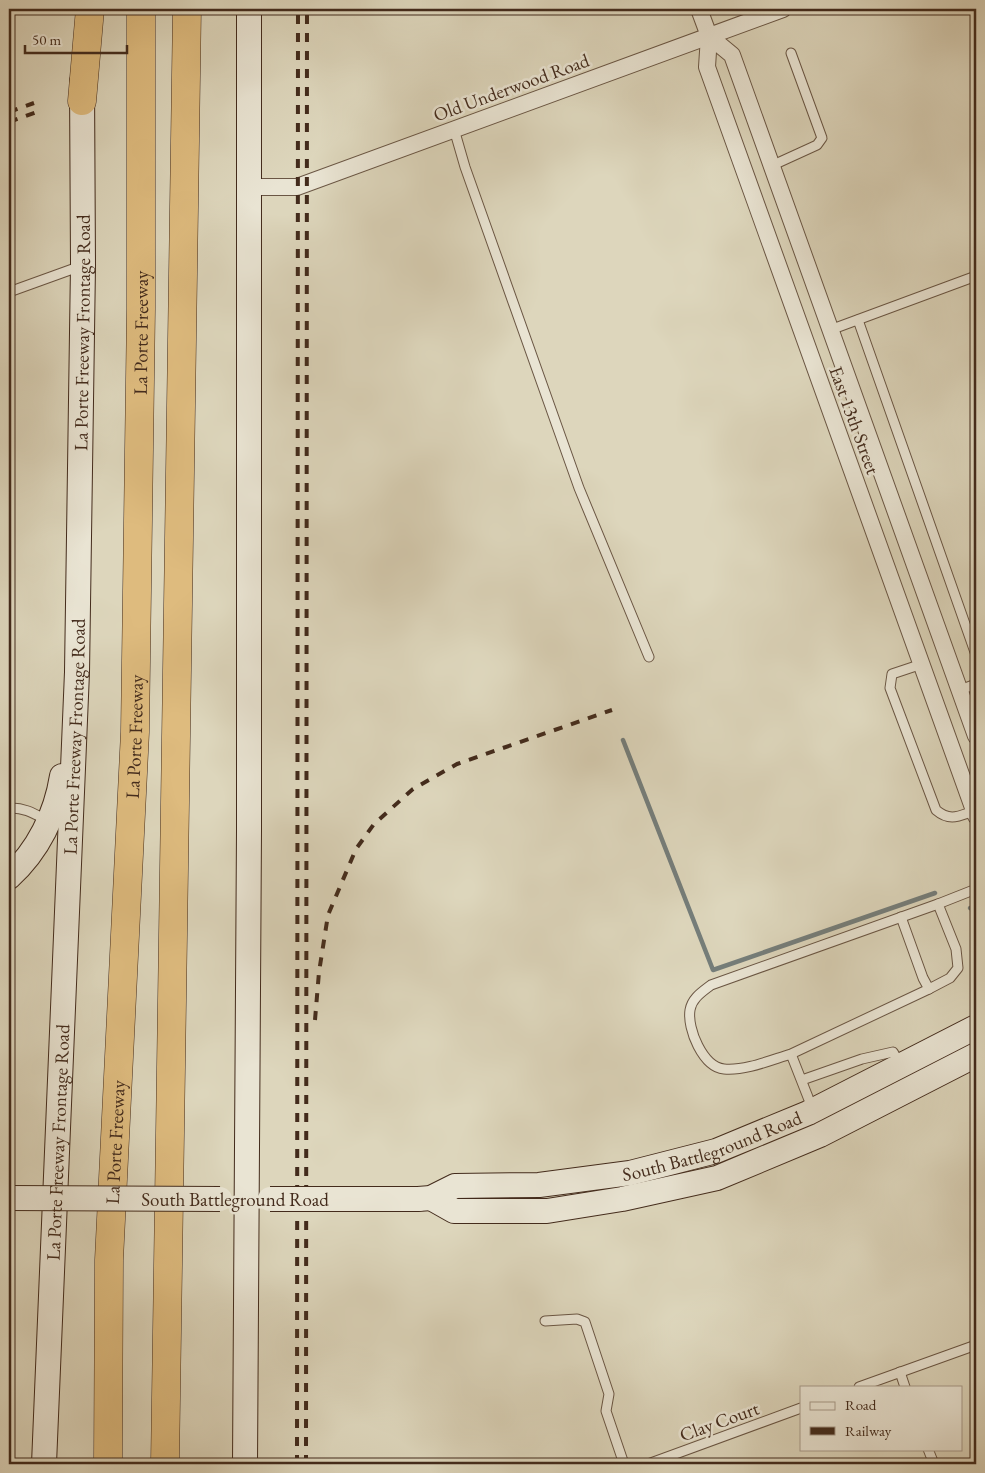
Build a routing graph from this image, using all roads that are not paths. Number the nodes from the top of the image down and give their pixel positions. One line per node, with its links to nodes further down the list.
1 (80, 9): 10 (main road, La Porte Freeway Frontage Road)
2 (90, 9): 10 (highway)
3 (141, 9): 54 (highway, La Porte Freeway)
4 (187, 9): 55 (highway)
5 (249, 9): 13 (main road)
6 (699, 9): 8 (street, East 13th Street)
7 (783, 9): 8 (street, Old Underwood Road)
8 (709, 36): 11 (street, Old Underwood Road); 12 (street, East 13th Street); 19 (street, East 13th Street)
9 (791, 53): 12 (lane)
10 (82, 101): 14 (main road, La Porte Freeway Frontage Road)
11 (454, 129): 13 (street, Old Underwood Road); 21 (lane)
12 (772, 166): 18 (street, East 13th Street)
13 (250, 187): 44 (main road)
14 (83, 265): 16 (lane); 23 (main road, La Porte Freeway Frontage Road)
15 (976, 276): 17 (lane)
16 (9, 292)
17 (858, 320): 18 (lane); 20 (lane)
18 (830, 330): 19 (street); 25 (street, East 13th Street)
19 (804, 339): 22 (street, East 13th Street)
20 (976, 655)
21 (649, 657)
22 (922, 664): 26 (street, East 13th Street); 29 (lane)
23 (76, 672): 30 (main road); 53 (main road, La Porte Freeway Frontage Road)
24 (976, 684): 25 (lane)
25 (960, 690): 26 (street); 27 (street, East 13th Street)
26 (934, 699): 29 (street, East 13th Street)
27 (976, 736)
28 (9, 808): 30 (lane)
29 (975, 814)
30 (48, 821): 31 (main road)
31 (9, 877)
32 (976, 889): 33 (lane)
33 (938, 904): 34 (lane); 35 (lane)
34 (901, 917): 35 (lane); 37 (lane)
35 (929, 989): 37 (lane)
36 (976, 1027): 39 (main road, South Battleground Road)
37 (791, 1054): 40 (lane)
38 (976, 1055): 43 (main road, South Battleground Road)
39 (901, 1066): 40 (lane); 41 (main road, South Battleground Road)
40 (802, 1080): 41 (lane)
41 (814, 1110): 43 (main road, South Battleground Road)
42 (9, 1198): 44 (main road, South Battleground Road, bridge)
43 (424, 1198): 44 (main road, South Battleground Road, bridge)
44 (246, 1199): 56 (main road)
45 (545, 1321): 57 (lane)
46 (976, 1344): 47 (lane)
47 (900, 1372): 48 (lane); 49 (lane)
48 (862, 1386)
49 (905, 1386)
50 (800, 1408): 52 (lane, Clay Court)
51 (928, 1450): 59 (lane)
52 (662, 1462): 58 (lane, Clay Court)
53 (44, 1464)
54 (108, 1464)
55 (164, 1464)
56 (245, 1464)
57 (624, 1464)
58 (648, 1464)
59 (934, 1464)

